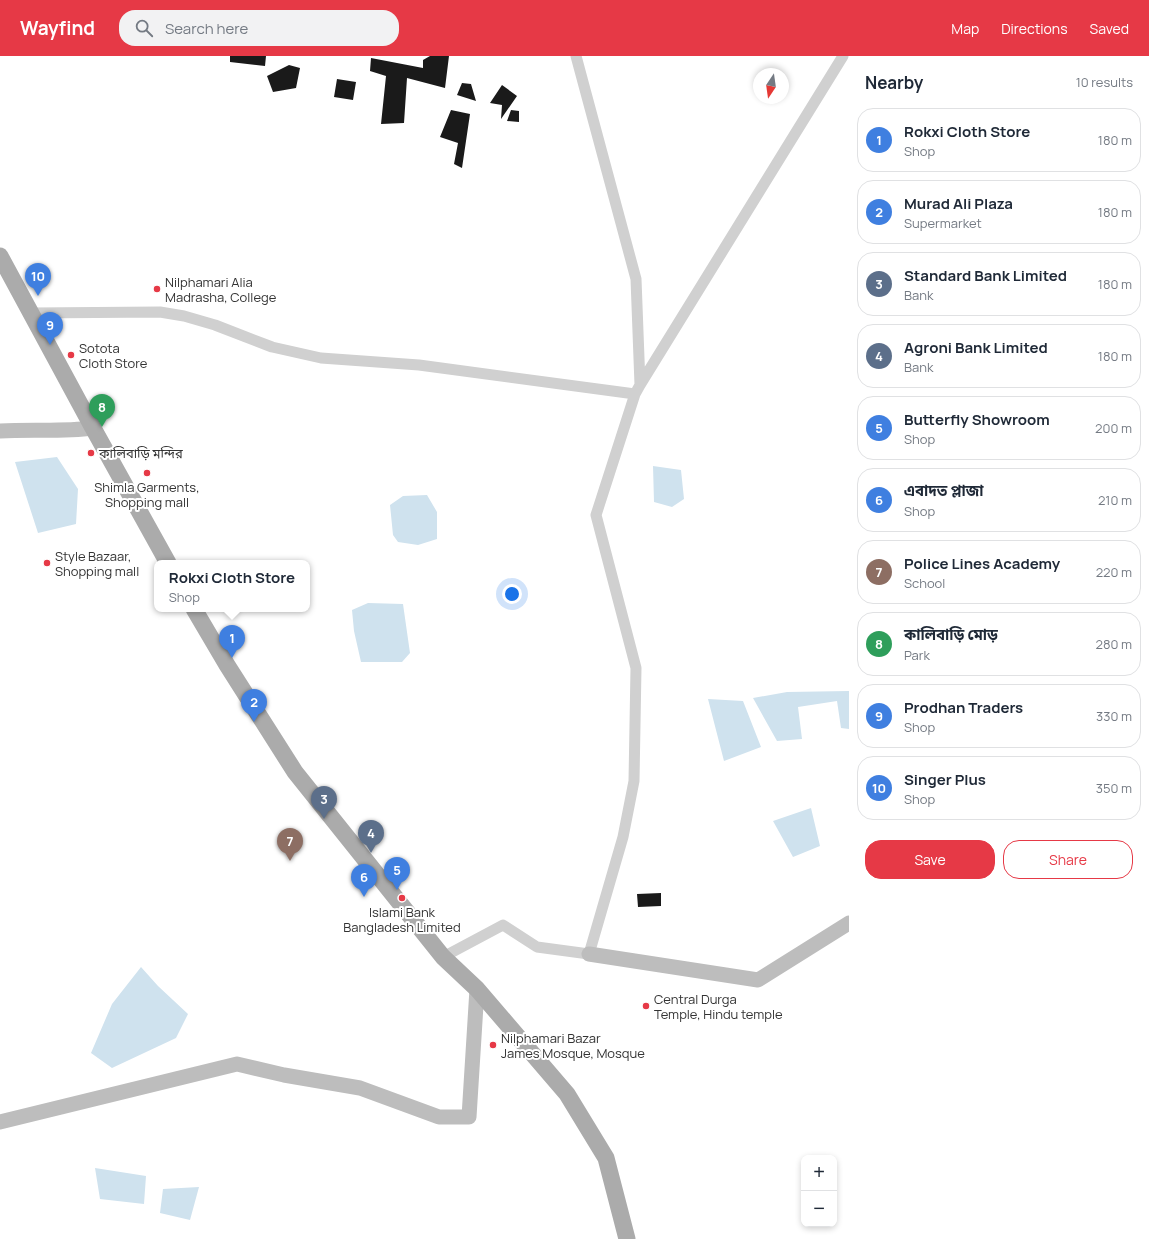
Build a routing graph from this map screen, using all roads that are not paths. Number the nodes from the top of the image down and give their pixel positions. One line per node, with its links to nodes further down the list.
1 (576, 56): 5 (street)
2 (843, 56): 5 (street)
3 (0, 256): 4 (main road)
4 (31, 313): 5 (street); 6 (main road)
5 (638, 390): 11 (street)
6 (93, 428): 7 (street); 8 (main road)
7 (0, 431)
8 (166, 560)
9 (196, 612): 12 (main road)
10 (849, 923): 11 (street)
11 (589, 954): 12 (street)
12 (443, 957): 13 (main road)
13 (477, 989): 14 (street); 15 (main road)
14 (0, 1122)
15 (627, 1239)

